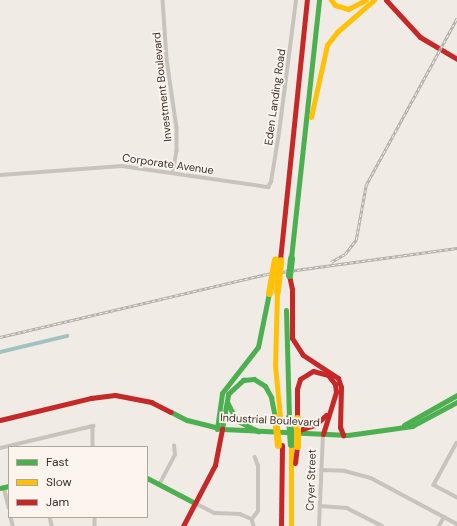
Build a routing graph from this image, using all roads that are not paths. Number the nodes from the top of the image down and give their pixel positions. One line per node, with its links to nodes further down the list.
1 (164, 0): 11 (street, Investment Boulevard)
2 (296, 0): 13 (street, Eden Landing Road)
3 (307, 0): 14 (main road)
4 (319, 0): 10 (main road)
5 (330, 0): 8 (main road)
6 (374, 0): 10 (main road)
7 (386, 0): 9 (main road)
8 (364, 1)
9 (457, 59)
10 (302, 167): 15 (main road, bridge)
11 (173, 173): 12 (street, Corporate Avenue); 13 (street, Corporate Avenue)
12 (0, 175)
13 (261, 187)
14 (278, 260): 21 (main road, bridge); 24 (main road, bridge)
15 (290, 289): 17 (main road); 30 (main road, bridge)
16 (457, 395): 23 (main road, Industrial Boulevard)
17 (341, 398): 27 (main road); 28 (main road)
18 (226, 400): 21 (main road); 24 (main road); 25 (main road)
19 (457, 402): 23 (main road, Industrial Boulevard)
20 (331, 408): 26 (main road); 27 (main road); 30 (main road, bridge)
21 (277, 417): 48 (main road)
22 (0, 420): 24 (main road, Industrial Boulevard)
23 (404, 425): 28 (main road, Industrial Boulevard)
24 (219, 429): 25 (main road, Industrial Boulevard); 41 (main road)
25 (258, 431): 26 (main road, Industrial Boulevard)
26 (293, 432): 27 (main road, Industrial Boulevard)
27 (323, 434): 28 (main road, Industrial Boulevard); 35 (street, Cryer Street)
28 (343, 435)
29 (457, 443): 39 (street)
30 (294, 445): 49 (main road)
31 (8, 446): 32 (street)
32 (93, 446)
33 (174, 446): 37 (street)
34 (255, 458): 44 (street)
35 (321, 470): 42 (street, Cryer Street); 43 (street)
36 (148, 479): 37 (main road)
37 (159, 485): 41 (main road)
38 (4, 487): 40 (street)
39 (457, 497)
40 (8, 503)
41 (195, 503): 44 (street); 46 (main road)
42 (320, 506): 50 (street, Cryer Street); 51 (street)
43 (444, 517): 45 (street); 52 (street)
44 (252, 519): 47 (street)
45 (457, 524)
46 (182, 526)
47 (254, 526)
48 (281, 526)
49 (291, 526)
50 (319, 526)
51 (382, 526)
52 (439, 526)

